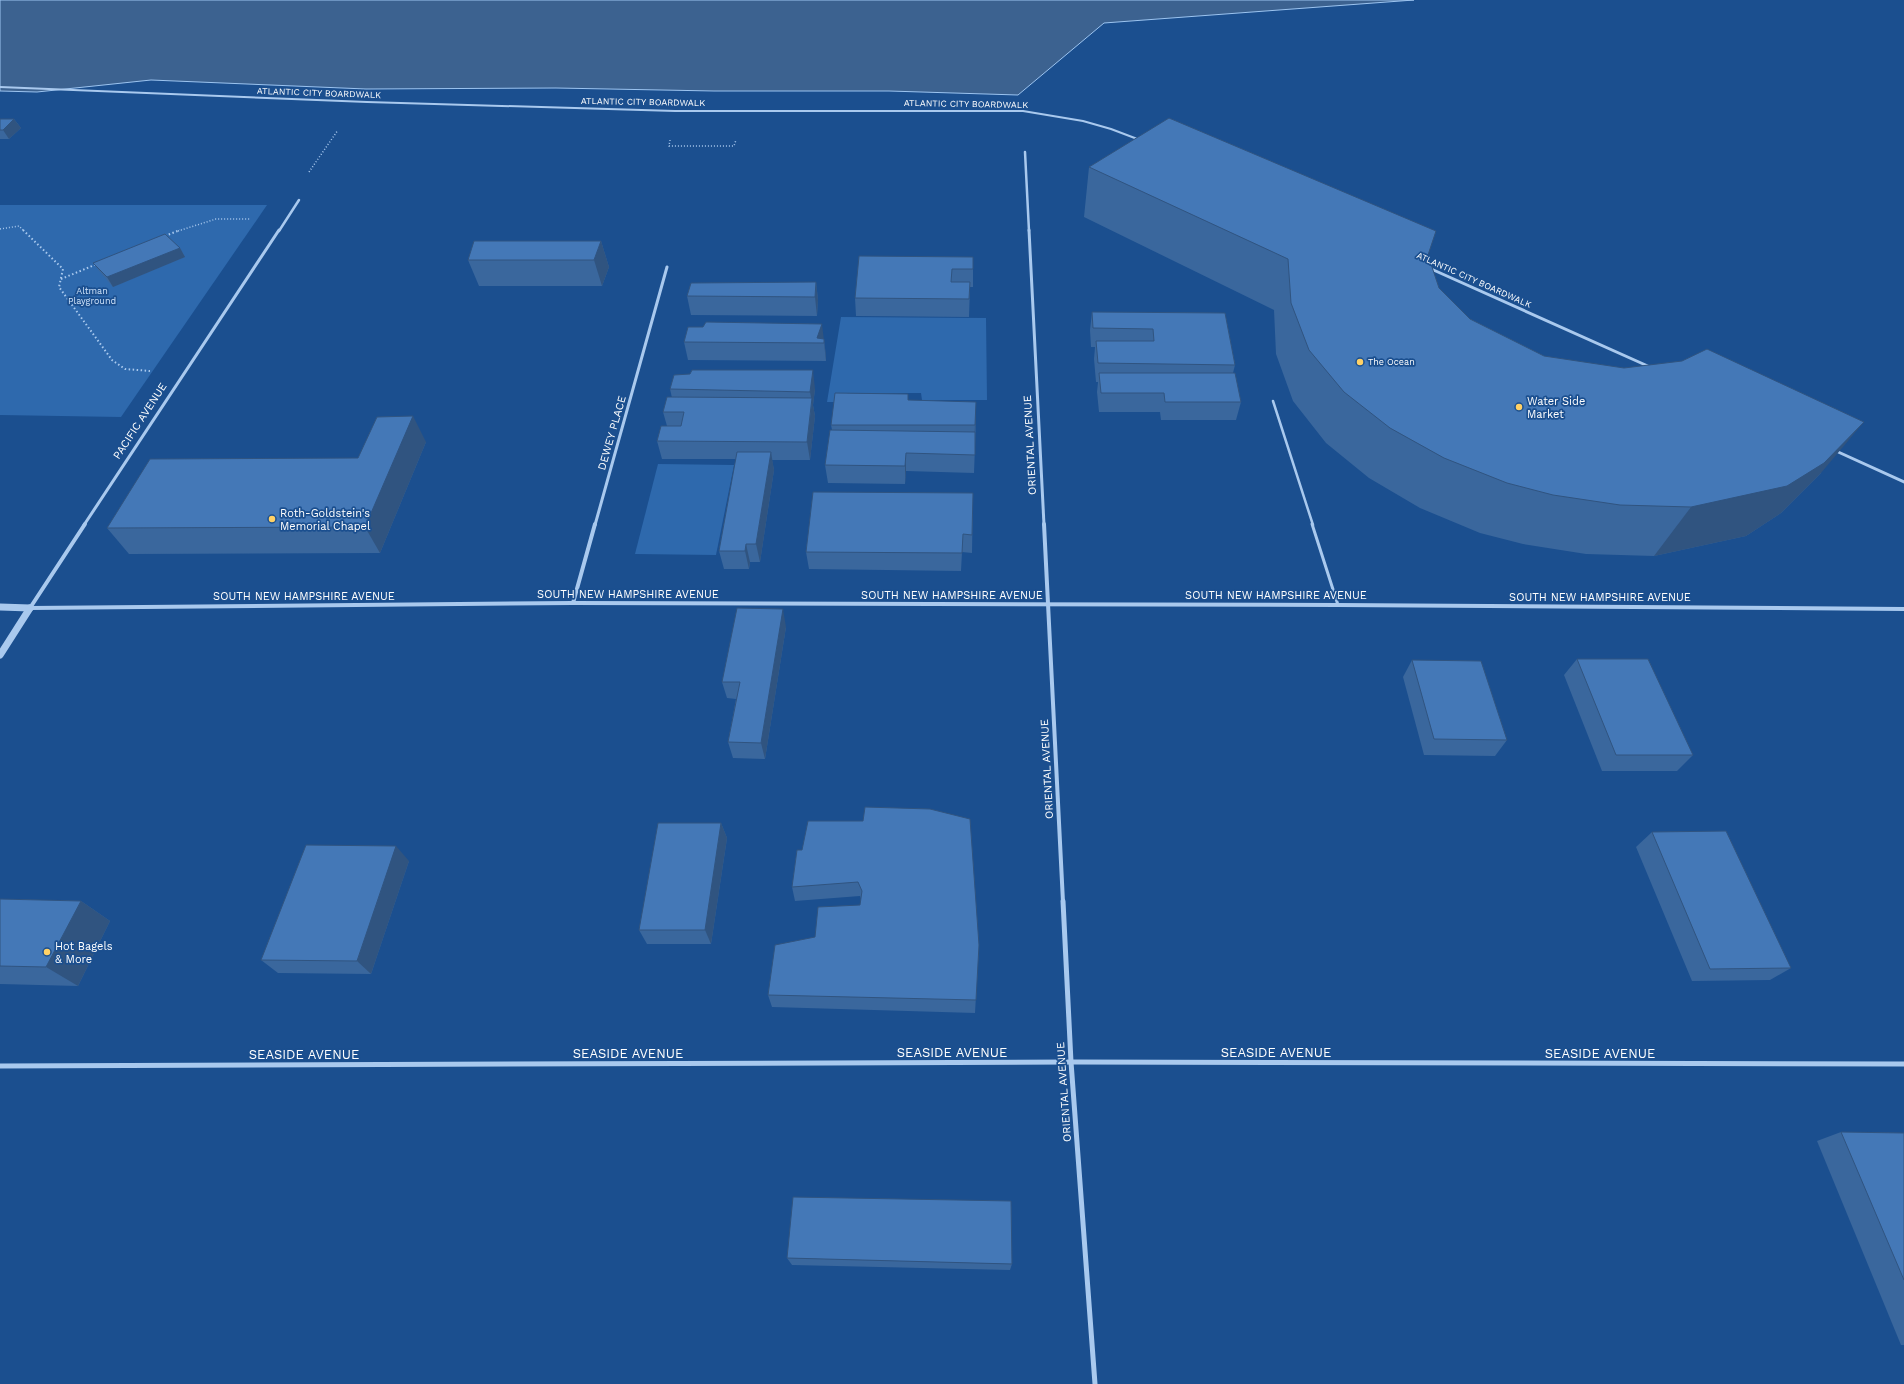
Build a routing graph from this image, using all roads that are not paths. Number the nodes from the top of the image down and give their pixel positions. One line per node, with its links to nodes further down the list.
1 (0, 87): 2 (street, ATLANTIC CITY BOARDWALK)
2 (1148, 142)
3 (1025, 152): 12 (street, ORIENTAL AVENUE)
4 (299, 200): 15 (street, PACIFIC AVENUE)
5 (1423, 265): 7 (street, ATLANTIC CITY BOARDWALK)
6 (667, 267): 11 (street, DEWEY PLACE)
7 (1655, 369)
8 (1273, 401): 13 (lane)
9 (1829, 448): 10 (street)
10 (1904, 482)
11 (573, 603): 12 (street, SOUTH NEW HAMPSHIRE AVENUE); 15 (street, SOUTH NEW HAMPSHIRE AVENUE)
12 (1047, 605): 13 (street, SOUTH NEW HAMPSHIRE AVENUE); 18 (street, ORIENTAL AVENUE)
13 (1338, 605): 16 (street, SOUTH NEW HAMPSHIRE AVENUE)
14 (0, 607): 15 (street, SOUTH NEW HAMPSHIRE AVENUE)
15 (30, 608): 17 (street, PACIFIC AVENUE)
16 (1904, 609)
17 (0, 655)
18 (1071, 1062): 19 (street, SEASIDE AVENUE); 20 (street, SEASIDE AVENUE); 21 (street, ORIENTAL AVENUE)
19 (1904, 1064)
20 (0, 1066)
21 (1094, 1384)

